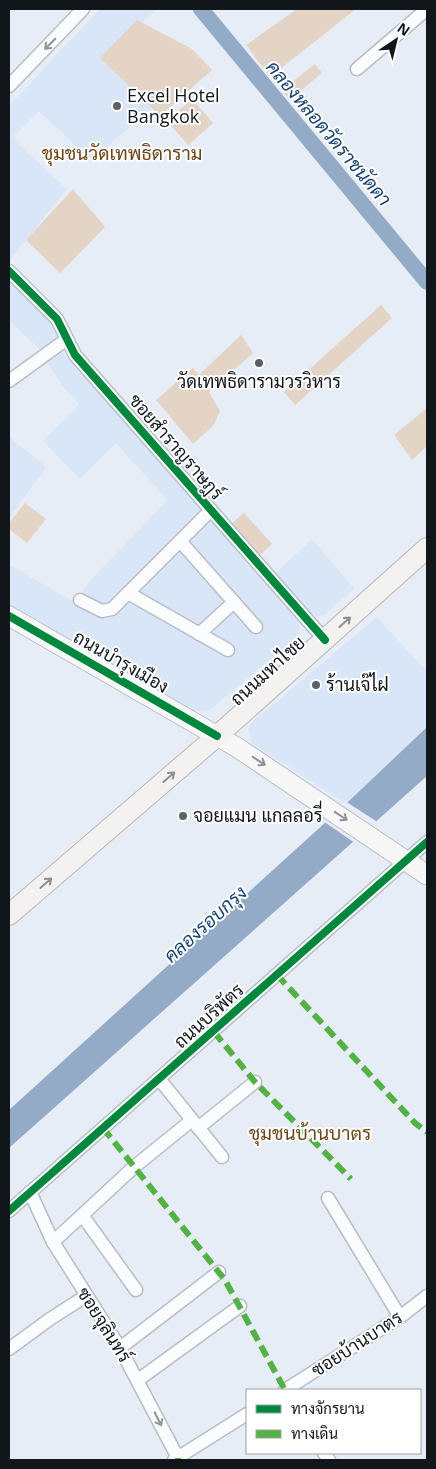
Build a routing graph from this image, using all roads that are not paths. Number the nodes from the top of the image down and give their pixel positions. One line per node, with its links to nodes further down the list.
1 (83, 9): 4 (street, one-way to 4)
2 (427, 9): 3 (street)
3 (358, 69)
4 (9, 86)
5 (9, 272): 6 (street, ซอยสำราญราษฎร์)
6 (68, 340): 7 (street); 8 (street, ซอยสำราญราษฎร์)
7 (9, 381)
8 (210, 510): 9 (street); 17 (street, ซอยสำราญราษฎร์)
9 (180, 541): 11 (street); 13 (street)
10 (427, 548): 17 (main road, ถนนมหาไชย, one-way to 10)
11 (128, 593): 12 (street); 16 (street)
12 (80, 600)
13 (234, 602): 15 (street); 16 (street)
14 (9, 616): 19 (main road, ถนนบำรุงเมือง)
15 (256, 627)
16 (199, 634): 18 (street)
17 (324, 640): 19 (main road, ถนนมหาไชย)
18 (228, 650)
19 (217, 736): 21 (main road, ถนนบำรุงเมือง, one-way to 21); 23 (main road, ถนนมหาไชย, one-way to 19)
20 (427, 842): 21 (street, ถนนบริพัตร)
21 (407, 859): 22 (main road, ถนนบำรุงเมือง); 24 (street, ถนนบริพัตร)
22 (427, 875)
23 (9, 915)
24 (160, 1080): 26 (street); 28 (street, ถนนบริพัตร)
25 (255, 1082): 26 (street)
26 (195, 1124): 27 (street); 31 (street)
27 (222, 1156)
28 (30, 1192): 30 (street, ถนนบริพัตร); 32 (street, ซอยจุลินทร์)
29 (328, 1198): 38 (street)
30 (9, 1211)
31 (82, 1215): 32 (street); 34 (street)
32 (53, 1242): 35 (street, ซอยจุลินทร์)
33 (219, 1272): 39 (street)
34 (136, 1290)
35 (86, 1296): 39 (street, ซอยจุลินทร์); 40 (street)
36 (427, 1296): 38 (street, ซอยบ้านบาตร)
37 (240, 1306): 41 (street)
38 (400, 1317): 42 (street, ซอยบ้านบาตร)
39 (120, 1348): 41 (street, ซอยจุลินทร์)
40 (9, 1349)
41 (138, 1380): 44 (street, ซอยจุลินทร์, one-way to 44)
42 (287, 1389)
43 (246, 1415): 44 (street)
44 (176, 1459)

